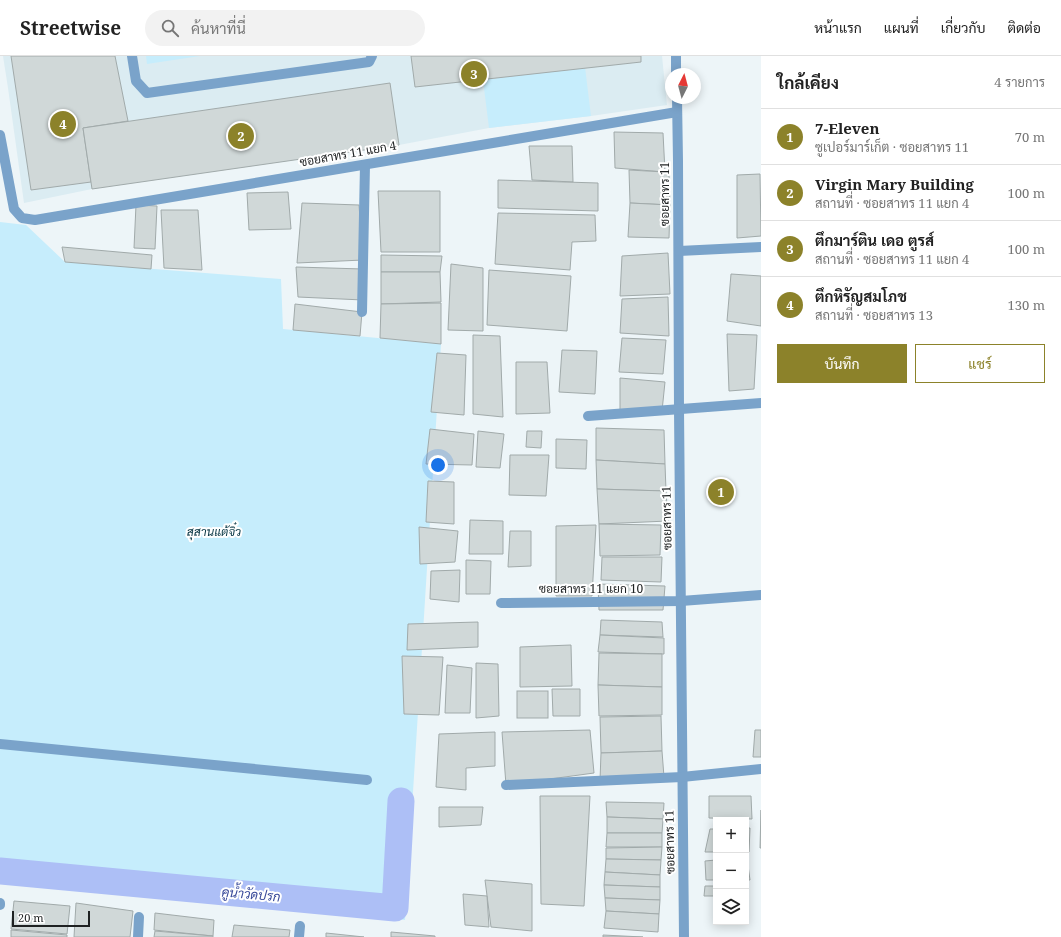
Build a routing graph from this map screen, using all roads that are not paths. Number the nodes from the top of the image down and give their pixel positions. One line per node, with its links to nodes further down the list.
1 (132, 56): 2 (street)
2 (372, 56)
3 (676, 56): 4 (street)
4 (676, 68)
5 (677, 104): 6 (street, ซอยสาทร 11)
6 (677, 112): 8 (street, ซอยสาทร 11 แยก 4); 10 (street, ซอยสาทร 11)
7 (0, 135): 8 (street, ซอยสาทร 11 แยก 4)
8 (365, 165): 11 (street)
9 (761, 247): 10 (street)
10 (679, 251): 13 (street, ซอยสาทร 11)
11 (362, 312)
12 (761, 403): 13 (street)
13 (679, 410): 14 (street); 16 (street, ซอยสาทร 11)
14 (588, 416)
15 (761, 595): 16 (street, ซอยสาทร 11 แยก 10)
16 (681, 601): 17 (street, ซอยสาทร 11 แยก 10); 20 (street, ซอยสาทร 11)
17 (501, 602)
18 (0, 744): 21 (street)
19 (761, 769): 20 (street)
20 (682, 777): 22 (street); 27 (street, ซอยสาทร 11)
21 (367, 780)
22 (506, 786)
23 (139, 917): 25 (street)
24 (300, 926): 26 (street)
25 (138, 937)
26 (299, 937)
27 (684, 937)

